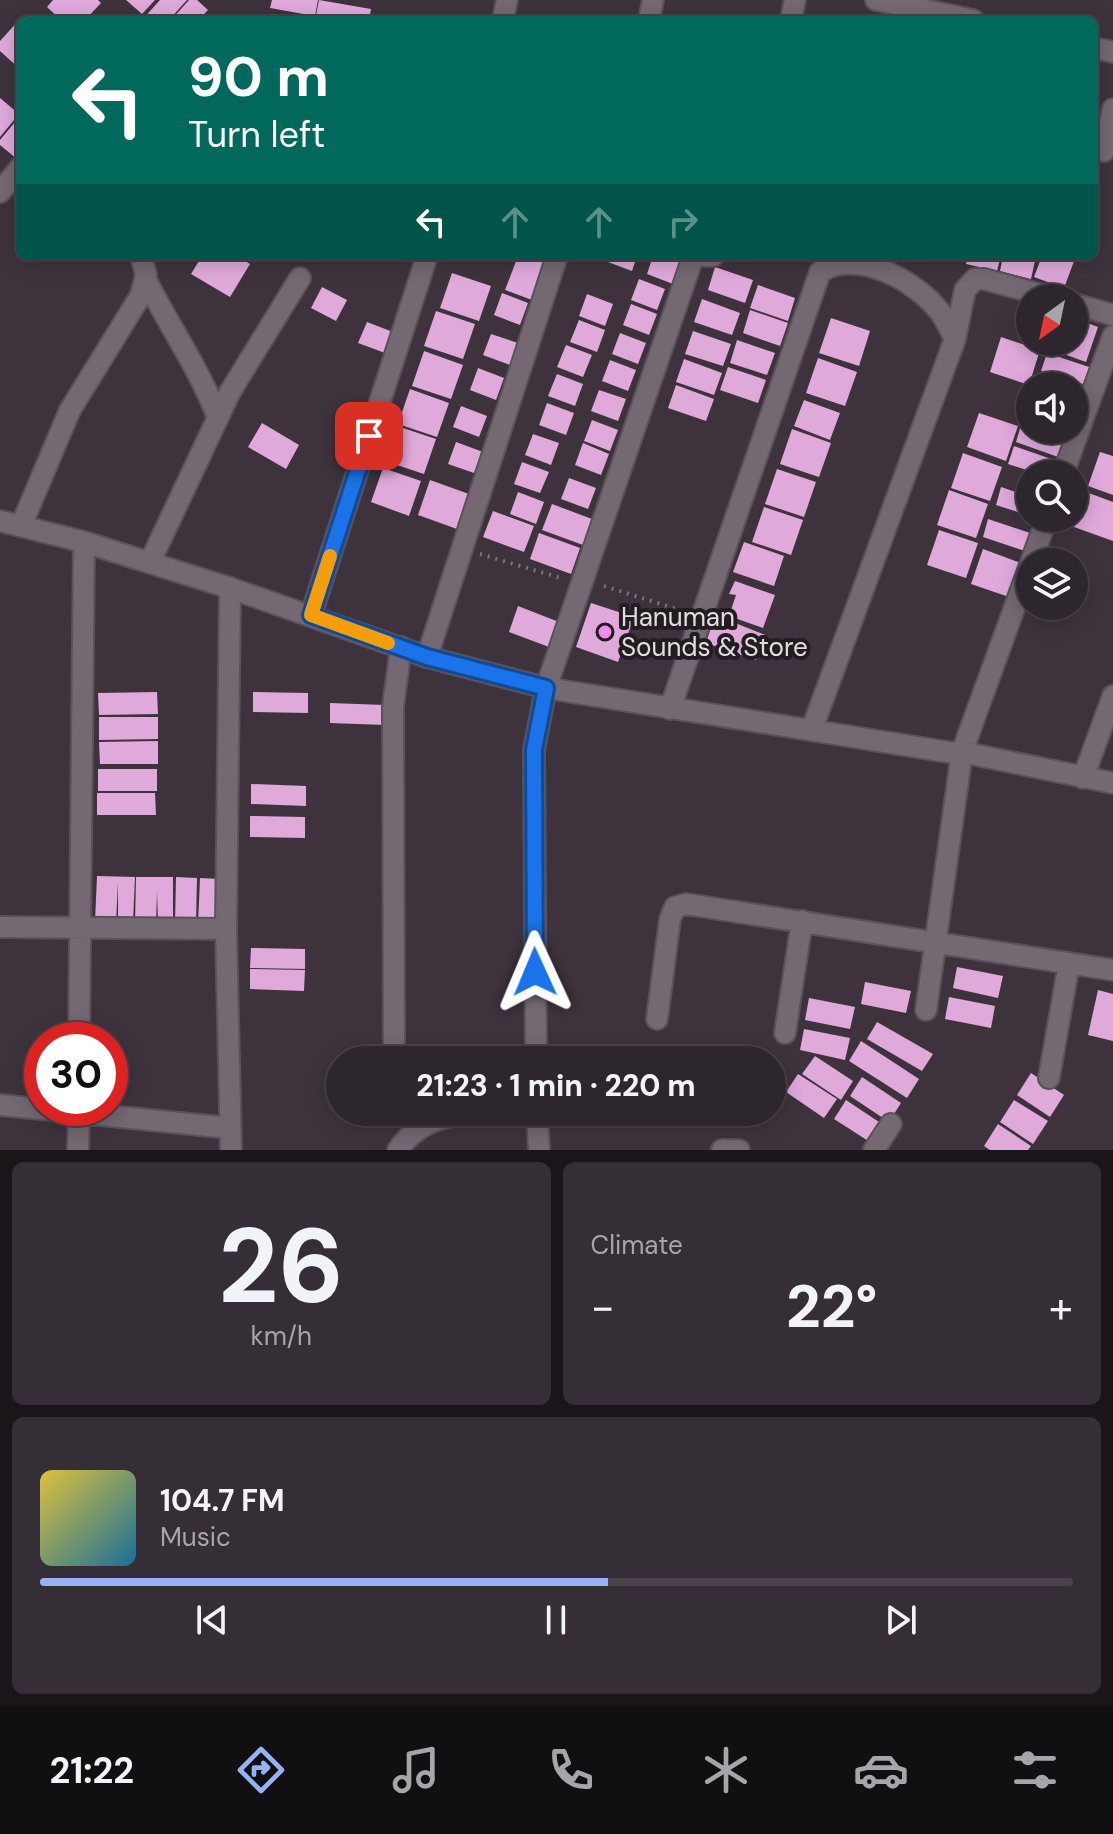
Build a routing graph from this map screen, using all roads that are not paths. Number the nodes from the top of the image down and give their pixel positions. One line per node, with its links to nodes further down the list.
1 (876, 0): 2 (street)
2 (936, 11): 3 (street)
3 (957, 16)
4 (1113, 109): 5 (street)
5 (1104, 151)
6 (16, 173): 7 (street)
7 (0, 192)
8 (142, 260): 13 (street)
9 (426, 260): 28 (street)
10 (556, 260): 30 (street)
11 (691, 260): 31 (street)
12 (878, 262): 19 (street); 33 (street)
13 (145, 278): 20 (street); 23 (street)
14 (300, 278): 20 (street)
15 (1016, 289): 19 (street)
16 (1088, 308): 17 (street)
17 (1113, 315)
18 (1113, 336): 21 (street)
19 (955, 339): 34 (street)
20 (218, 418): 25 (street)
21 (1068, 460)
22 (0, 521): 23 (street)
23 (21, 526): 24 (street)
24 (84, 542): 25 (street); 40 (street)
25 (150, 562): 26 (street)
26 (230, 588): 28 (street); 41 (street)
27 (1016, 602): 35 (street)
28 (311, 615): 29 (street)
29 (401, 647): 30 (street); 49 (street)
30 (427, 657): 31 (street)
31 (546, 688): 33 (street); 50 (street)
32 (1113, 696): 36 (street)
33 (670, 709): 34 (street)
34 (812, 729): 35 (street)
35 (962, 752): 36 (street); 42 (street)
36 (1083, 778): 37 (street)
37 (1113, 783)
38 (802, 921): 42 (street); 46 (street); 48 (street)
39 (0, 927): 40 (street)
40 (78, 929): 41 (street); 47 (street)
41 (226, 929): 59 (street)
42 (933, 941): 43 (street); 45 (street)
43 (1069, 963): 44 (street); 51 (street)
44 (1113, 970)
45 (926, 1010)
46 (657, 1019)
47 (79, 1022)
48 (785, 1033)
49 (394, 1046)
50 (536, 1046)
51 (1049, 1078)
52 (0, 1105): 53 (street)
53 (24, 1107)
54 (128, 1117): 59 (street)
55 (891, 1124): 66 (street)
56 (79, 1126): 60 (street)
57 (421, 1126): 62 (street)
58 (538, 1126): 63 (street)
59 (230, 1128): 61 (street)
60 (78, 1150)
61 (231, 1150)
62 (398, 1150)
63 (539, 1150)
64 (722, 1150): 65 (street)
65 (739, 1150)
66 (874, 1150)

